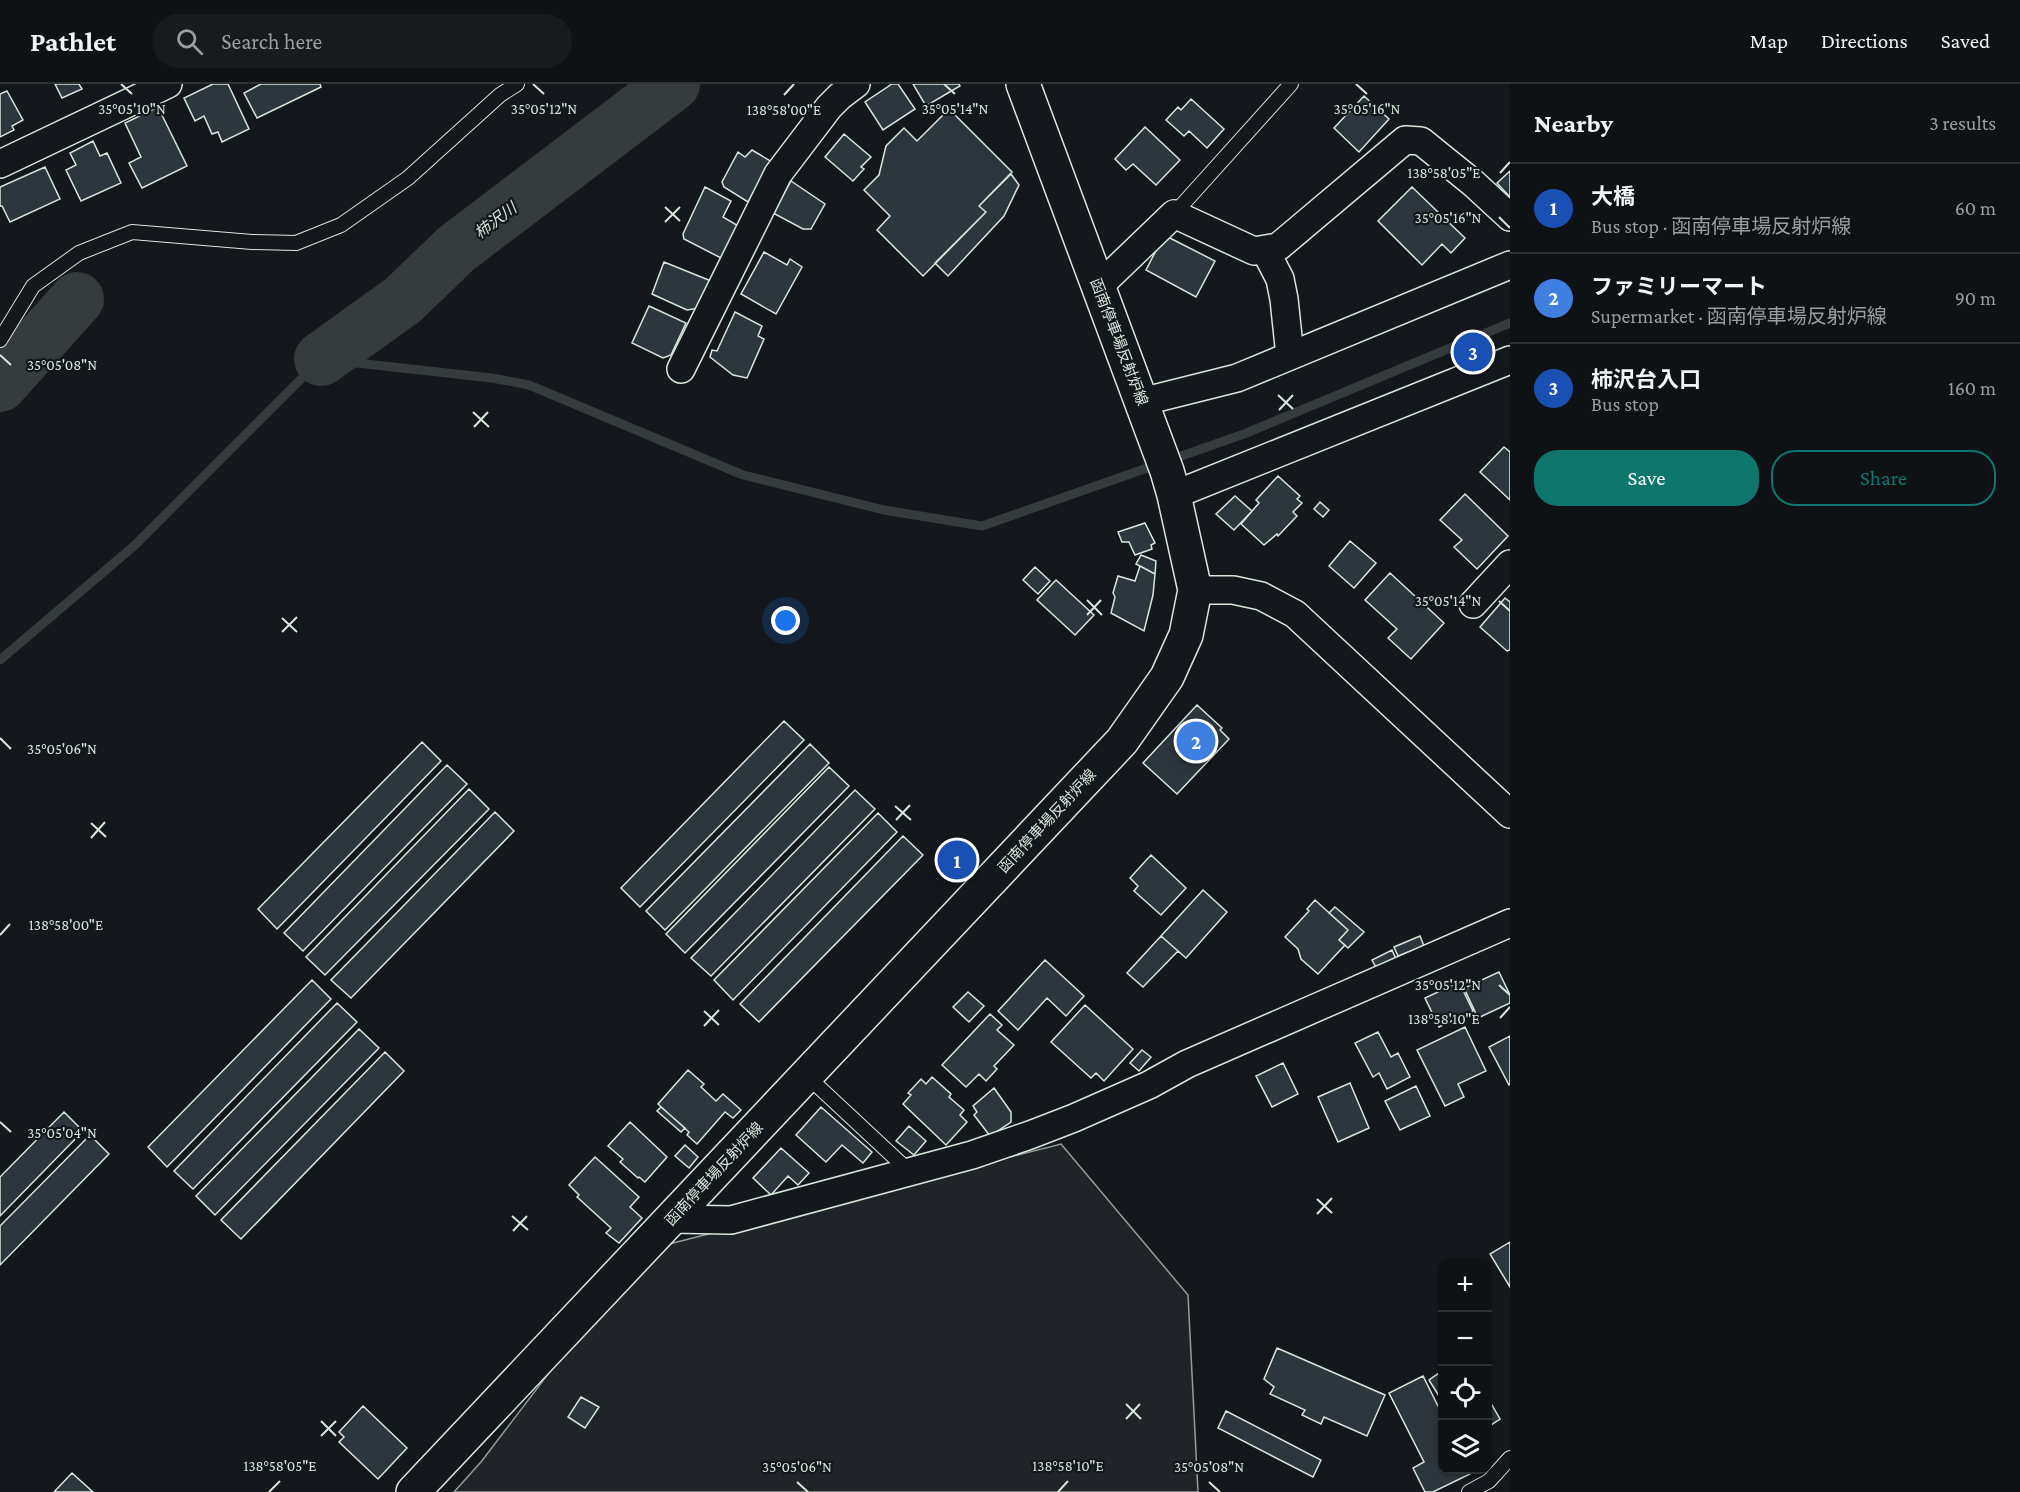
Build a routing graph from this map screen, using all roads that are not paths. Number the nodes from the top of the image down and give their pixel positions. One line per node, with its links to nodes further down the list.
1 (168, 84): 6 (street)
2 (517, 84): 12 (lane)
3 (856, 84): 15 (street)
4 (1023, 84): 11 (main road, 函南停車場反射炉線)
5 (1291, 84): 7 (lane)
6 (0, 164)
7 (1174, 214): 9 (street); 11 (street)
8 (1510, 217): 9 (street)
9 (1265, 249): 13 (street)
10 (1510, 265): 13 (street)
11 (1098, 287): 16 (main road, 函南停車場反射炉線)
12 (0, 340)
13 (1290, 356): 16 (street)
14 (1510, 360): 17 (street)
15 (681, 369)
16 (1143, 407): 17 (main road, 函南停車場反射炉線)
17 (1171, 483): 19 (main road, 函南停車場反射炉線)
18 (1510, 564): 20 (street)
19 (1195, 590): 21 (street); 23 (main road, 函南停車場反射炉線)
20 (1473, 604)
21 (1510, 814)
22 (1510, 923): 24 (street)
23 (807, 1076): 24 (lane); 25 (main road, 函南停車場反射炉線)
24 (910, 1172): 25 (street)
25 (671, 1219): 27 (main road, 函南停車場反射炉線)
26 (1510, 1458): 28 (lane)
27 (413, 1492)
28 (1469, 1492)

